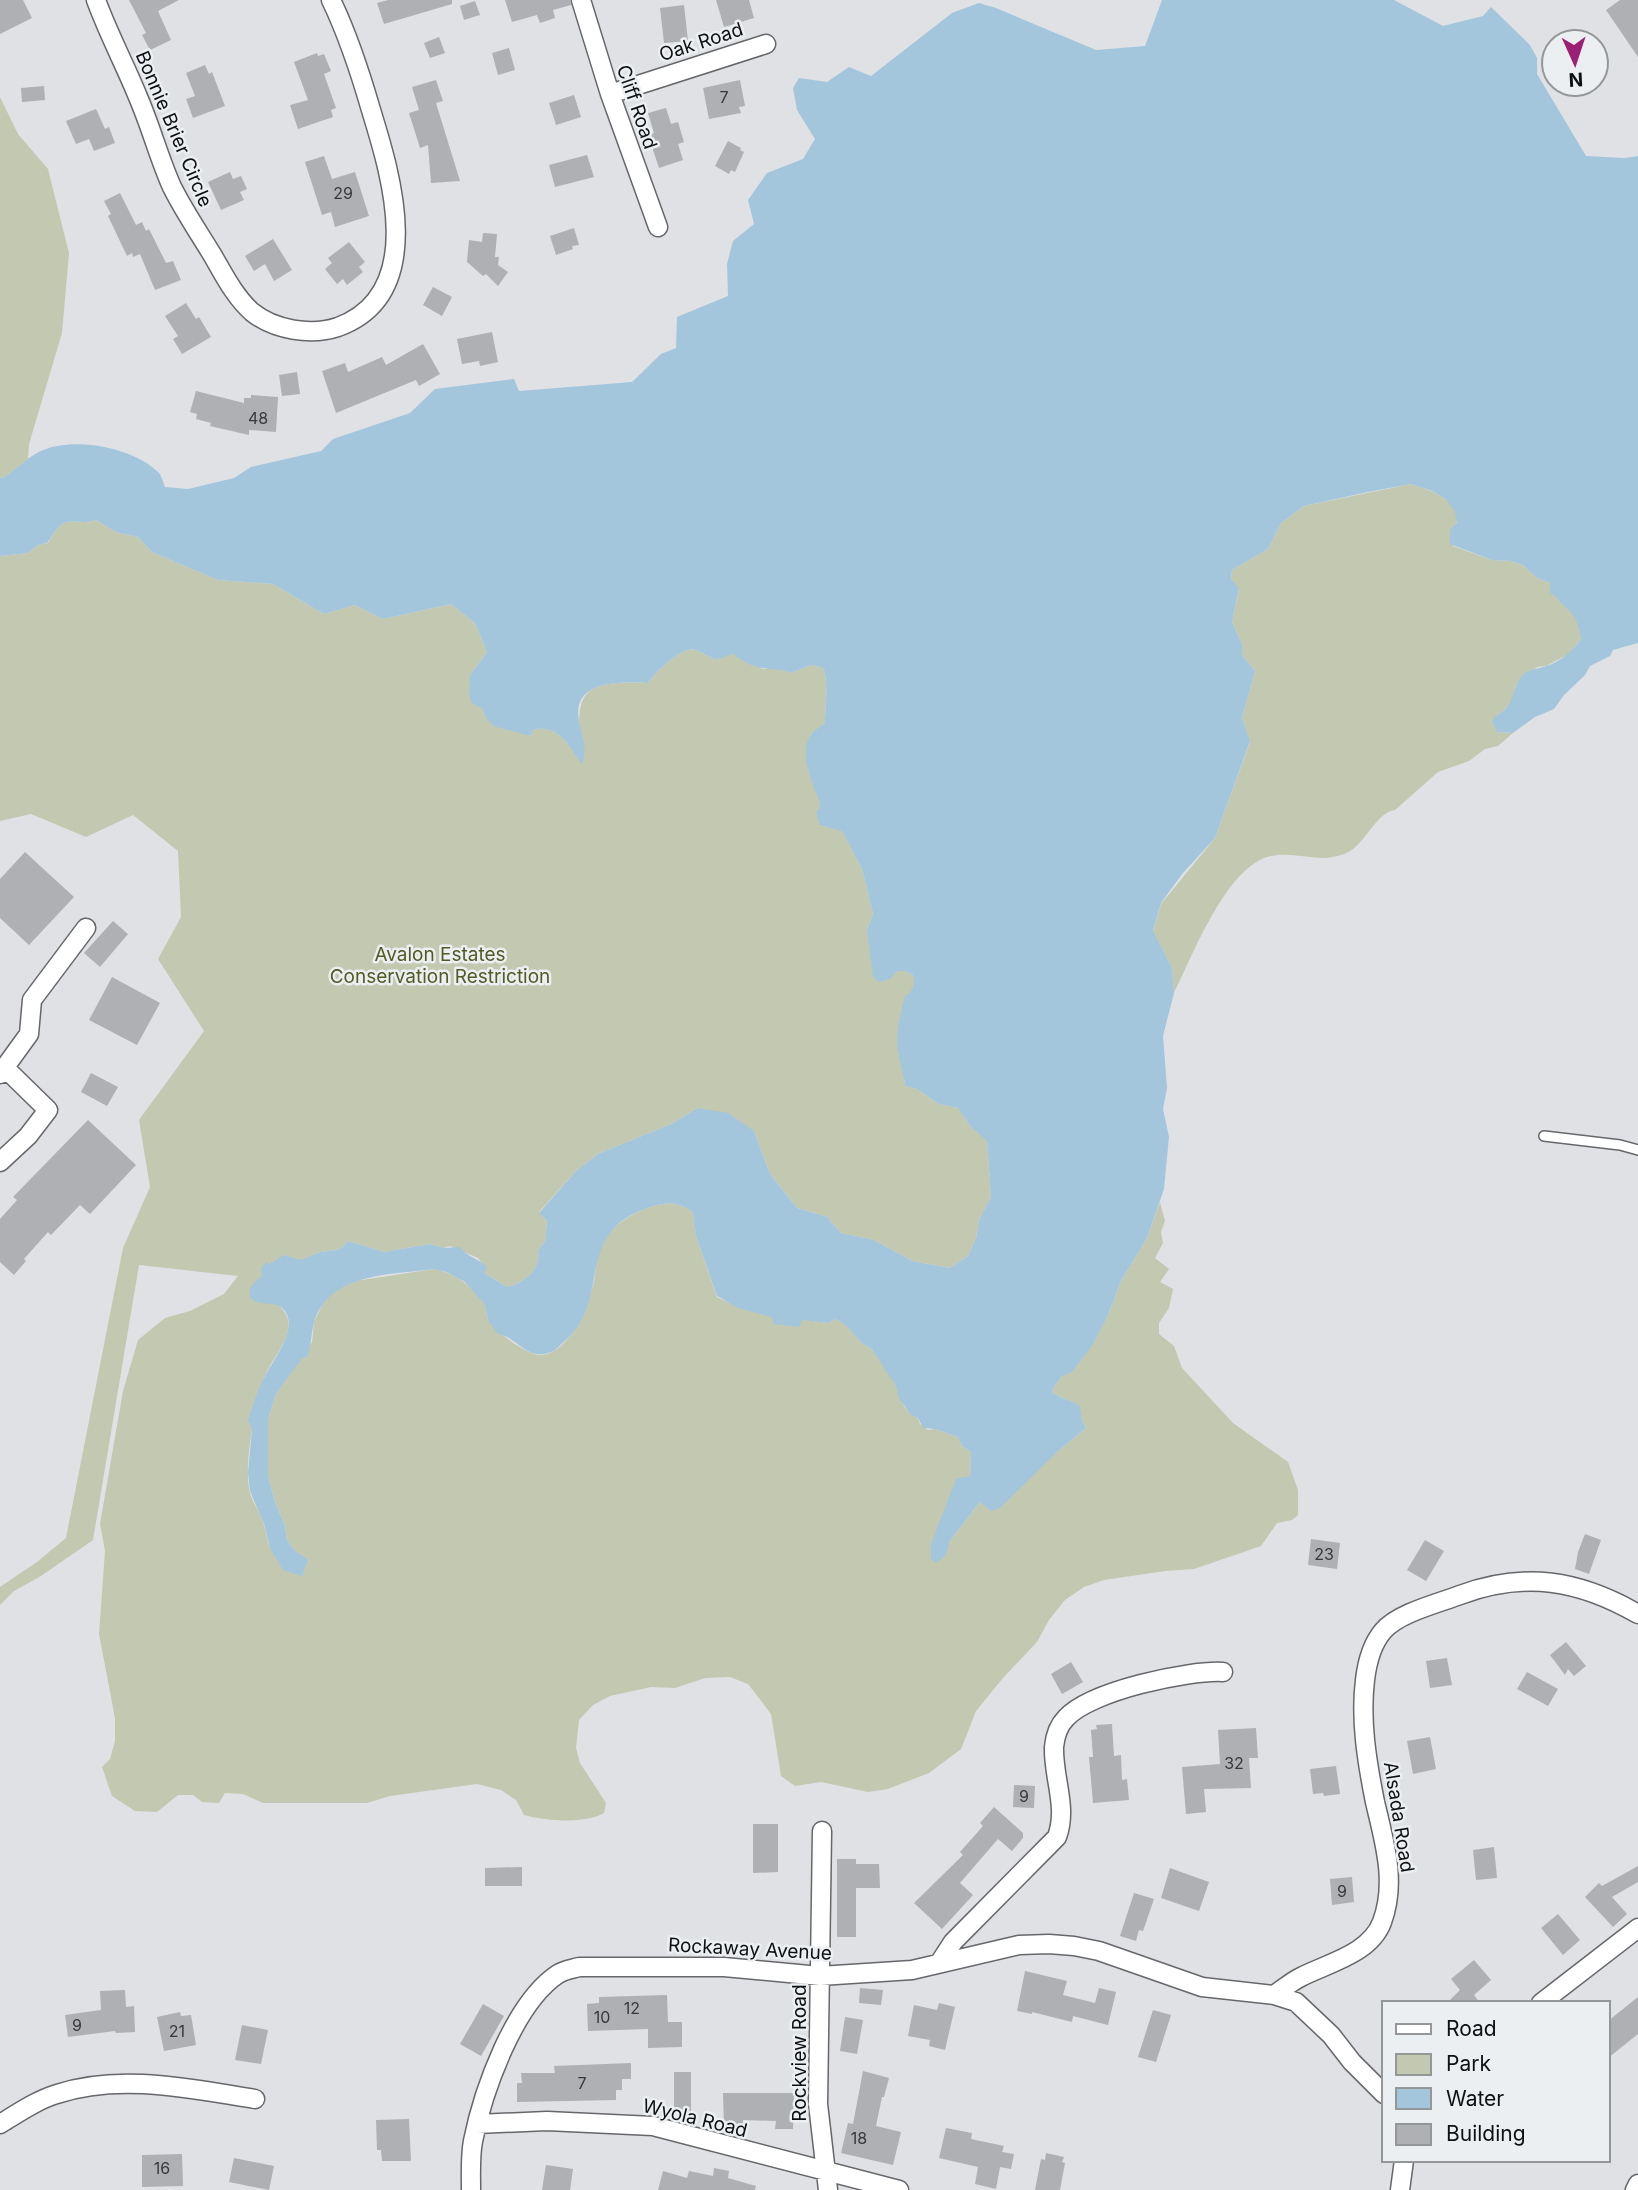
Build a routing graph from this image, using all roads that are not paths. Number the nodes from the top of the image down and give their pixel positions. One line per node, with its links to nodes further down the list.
1 (96, 0): 2 (street, Bonnie Brier Circle)
2 (331, 0)
3 (581, 0): 5 (street, Cliff Road)
4 (766, 44): 5 (street, Oak Road)
5 (610, 94): 6 (street, Cliff Road)
6 (658, 227)
7 (86, 928): 8 (street)
8 (2, 1071): 11 (street)
9 (1545, 1136): 10 (lane)
10 (1638, 1150)
11 (0, 1162)
12 (1638, 1614): 18 (street, Alsada Road)
13 (1223, 1672): 16 (street)
14 (822, 1831): 17 (street, Rockview Road)
15 (1638, 1928): 19 (street)
16 (940, 1962): 17 (street, Rockaway Avenue); 18 (street, Rockaway Avenue)
17 (820, 1976): 23 (street, Rockaway Avenue); 25 (street, Rockview Road)
18 (1274, 1995): 20 (street, Rockaway Avenue)
19 (1544, 2001)
20 (1382, 2092)
21 (255, 2099): 22 (street)
22 (0, 2124)
23 (477, 2124): 25 (street, Wyola Road); 27 (street)
24 (1404, 2162): 29 (street)
25 (827, 2181): 28 (street, Wyola Road)
26 (1638, 2185): 30 (street)
27 (471, 2190)
28 (899, 2190)
29 (1401, 2190)
30 (1635, 2190)

